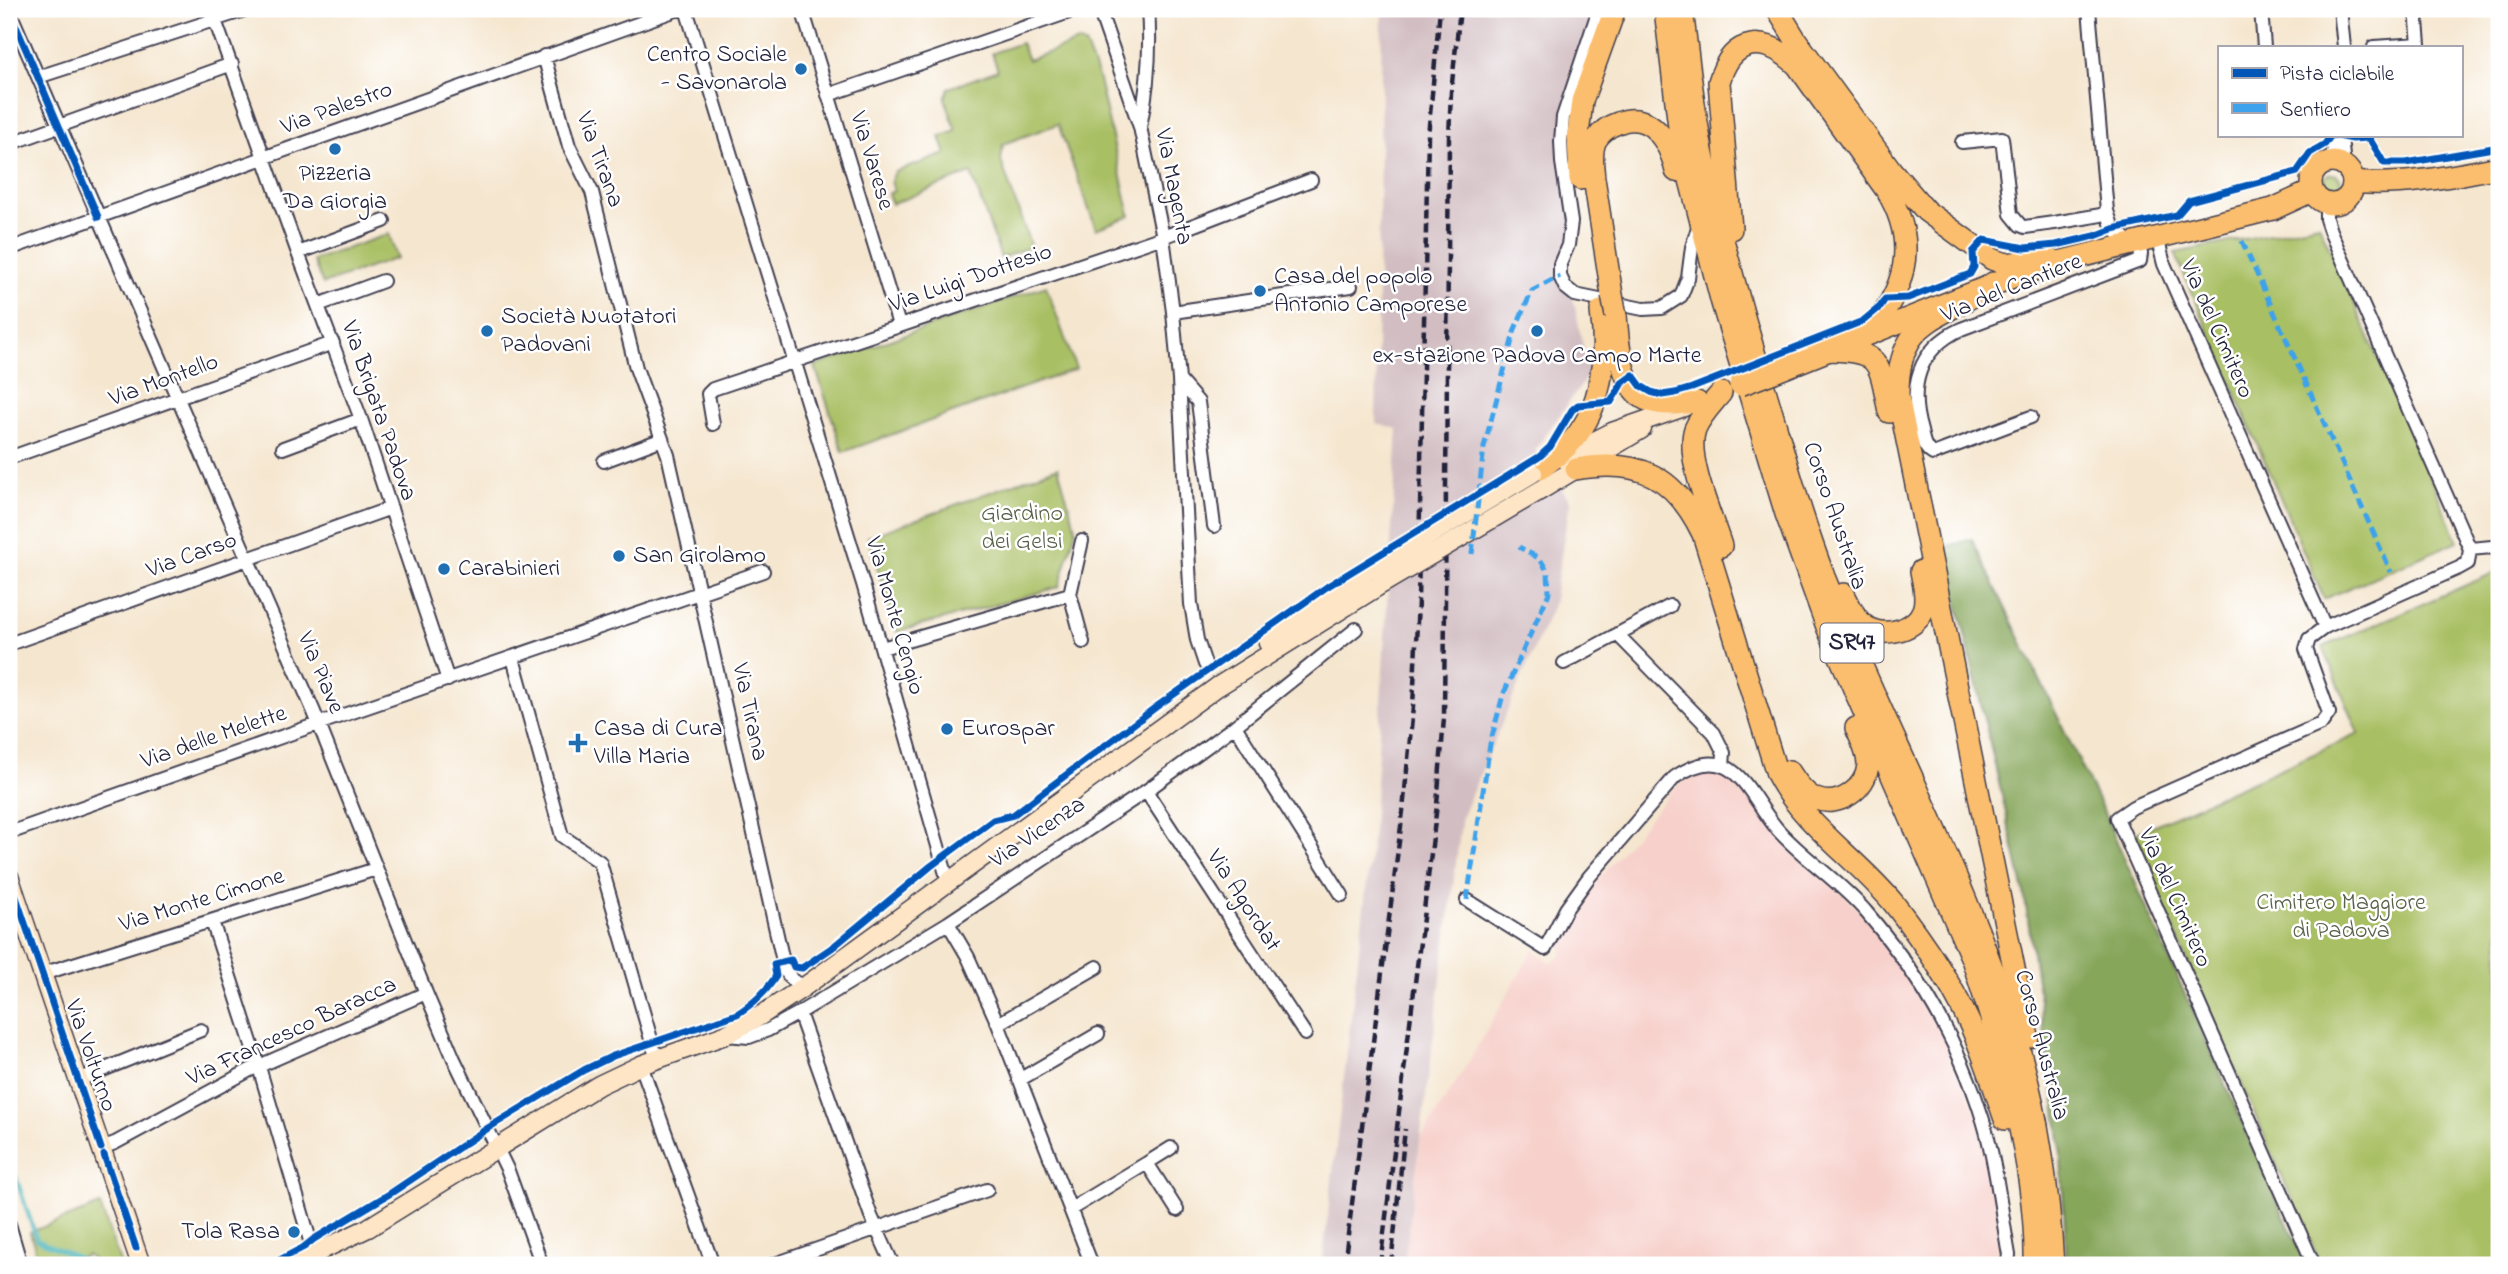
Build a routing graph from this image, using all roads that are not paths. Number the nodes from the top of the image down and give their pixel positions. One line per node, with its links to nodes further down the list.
1 (248, 9): 18 (street)
2 (679, 9): 22 (street, Via Palestro)
3 (686, 9): 56 (street, Via Monte Cengio)
4 (802, 9): 25 (street, Via Varese)
5 (1077, 9): 25 (street)
6 (1099, 9): 27 (street, Via Magenta)
7 (1148, 9): 27 (street)
8 (1599, 9): 38 (street, Corso Australia)
9 (1615, 9): 49 (main road)
10 (1665, 9): 38 (main road, Corso Australia / SR47)
11 (1682, 9): 48 (main road, Corso Australia / SR47)
12 (1777, 9): 44 (main road)
13 (2089, 9): 36 (street)
14 (2261, 9): 19 (street)
15 (2340, 9): 20 (street)
16 (2416, 9): 21 (street)
17 (9, 10): 24 (street, Via Piave)
18 (213, 14): 23 (street, Via Brigata Padova); 24 (street)
19 (2264, 46)
20 (2344, 46)
21 (2389, 46)
22 (544, 56): 31 (street, Via Palestro); 66 (street, Via Tirana)
23 (232, 64): 26 (street); 31 (street, Via Brigata Padova)
24 (38, 77): 26 (street, Via Piave)
25 (828, 95): 52 (street, Via Varese)
26 (59, 127): 30 (street); 37 (street, Via Piave)
27 (1140, 127): 40 (street, Via Magenta)
28 (2342, 136): 33 (street)
29 (1962, 142): 36 (street)
30 (9, 144)
31 (264, 159): 37 (street, Via Palestro); 43 (street, Via Brigata Padova)
32 (2499, 167): 33 (main road)
33 (2342, 170): 35 (main road); 35 (main road)
34 (1311, 180): 40 (street, Via Luigi Dottesio)
35 (2319, 197): 41 (main road); 76 (street)
36 (2107, 211): 41 (street)
37 (98, 217): 42 (street, Via Palestro); 59 (street, Via Piave)
38 (1700, 220): 49 (main road); 73 (main road, Corso Australia / SR47)
39 (384, 221): 43 (street)
40 (1163, 237): 51 (street, Via Magenta); 52 (street, Via Luigi Dottesio)
41 (2143, 241): 44 (main road); 62 (street, Via del Cantiere); 83 (street, Via del Cimitero)
42 (9, 249)
43 (298, 253): 50 (street, Via Brigata Padova)
44 (2059, 262): 46 (main road)
45 (383, 281): 50 (street)
46 (1993, 283): 53 (main road); 127 (main road)
47 (1351, 286): 51 (street)
48 (1738, 297): 53 (main road); 65 (main road, Corso Australia / SR47)
49 (1607, 304): 60 (main road); 71 (main road)
50 (318, 305): 54 (street, Via Brigata Padova)
51 (1173, 312): 57 (street, Via Magenta)
52 (899, 325): 56 (street, Via Luigi Dottesio)
53 (1866, 334): 55 (main road)
54 (333, 343): 59 (street, Via Montello); 63 (street, Via Brigata Padova)
55 (1825, 350): 58 (main road, bridge); 65 (main road)
56 (794, 363): 64 (street); 88 (street, Via Monte Cengio)
57 (1179, 380): 74 (street); 91 (street, Via Magenta)
58 (1730, 389): 60 (main road); 73 (main road)
59 (179, 398): 68 (street, Via Montello); 78 (street, Via Piave)
60 (1697, 402): 61 (main road)
61 (1675, 410): 70 (main road); 71 (main road)
62 (2031, 417)
63 (360, 419): 67 (street); 72 (street, Via Brigata Padova)
64 (713, 424)
65 (1779, 438): 127 (main road, Corso Australia / SR47)
66 (660, 440): 69 (street); 80 (street, Via Tirana)
67 (283, 448)
68 (9, 457)
69 (604, 461)
70 (1576, 469): 71 (main road); 127 (main road)
71 (1538, 477): 100 (main road, Via Vicenza, bridge)
72 (391, 508): 78 (street, Via Carso); 92 (street, Via Brigata Padova)
73 (1786, 514): 127 (main road, Corso Australia / SR47)
74 (1214, 526)
75 (1082, 541): 81 (street)
76 (2470, 549): 77 (street); 83 (street)
77 (2499, 552)
78 (248, 557): 87 (street, Via Carso); 93 (street, Via Piave)
79 (763, 571): 80 (street, Via delle Melette)
80 (701, 592): 89 (street, Via delle Melette); 107 (street, Via Tirana)
81 (1070, 594): 86 (street); 88 (street)
82 (1670, 606): 85 (street)
83 (2325, 627): 141 (street, Via del Cimitero)
84 (1356, 629): 94 (street, Via Vicenza)
85 (1617, 634): 90 (street); 95 (street)
86 (1083, 642)
87 (9, 644)
88 (882, 648): 100 (street, Via Monte Cengio)
89 (513, 658): 92 (street, Via delle Melette); 115 (street)
90 (1564, 663)
91 (1205, 664)
92 (448, 680): 93 (street, Via delle Melette)
93 (318, 724): 97 (street, Via delle Melette); 98 (street, Via Piave)
94 (1235, 726): 96 (street, Via Vicenza); 101 (street)
95 (1723, 765): 102 (street); 130 (street)
96 (1146, 791): 104 (street, Via Vicenza); 113 (street, Via Agordat)
97 (9, 833)
98 (376, 869): 103 (street, Via Monte Cimone); 108 (street, Via Piave)
99 (9, 876): 106 (main road, Via Volturno)
100 (948, 881): 107 (main road, Via Vicenza)
101 (1342, 895)
102 (1467, 900)
103 (212, 921): 106 (street, Via Monte Cimone); 116 (street)
104 (948, 923): 109 (street, Via Vicenza); 110 (street)
105 (1097, 967): 110 (street)
106 (41, 974): 117 (main road, Via Volturno)
107 (804, 987): 114 (main road, Via Vicenza)
108 (426, 993): 116 (street, Via Francesco Baracca); 120 (street, Via Piave)
109 (799, 1013): 114 (street, Via Vicenza); 128 (street)
110 (998, 1024): 118 (street)
111 (201, 1030): 117 (street)
112 (1098, 1034): 118 (street)
113 (1305, 1034)
114 (725, 1035): 115 (main road, Via Vicenza)
115 (649, 1063): 120 (main road, Via Vicenza); 135 (street)
116 (259, 1067): 119 (street, Via Francesco Baracca); 129 (street)
117 (78, 1080): 119 (main road, Via Volturno)
118 (1019, 1080): 124 (street)
119 (101, 1148): 131 (main road, Via Volturno)
120 (498, 1148): 129 (main road, Via Vicenza); 134 (street, Via Piave)
121 (1171, 1148): 122 (street)
122 (1147, 1163): 124 (street); 125 (street)
123 (987, 1190): 128 (street)
124 (1072, 1209): 138 (street)
125 (1177, 1210)
126 (9, 1224): 132 (street)
127 (2042, 1224): 139 (main road, Corso Australia / SR47); 140 (main road, Corso Australia / SR47)
128 (877, 1228): 136 (street); 137 (street)
129 (316, 1260): 133 (main road, Via Vicenza)
130 (2008, 1260)
131 (142, 1264)
132 (21, 1265)
133 (295, 1265)
134 (542, 1265)
135 (713, 1265)
136 (772, 1265)
137 (893, 1265)
138 (1092, 1265)
139 (2035, 1265)
140 (2053, 1265)
141 (2314, 1265)

